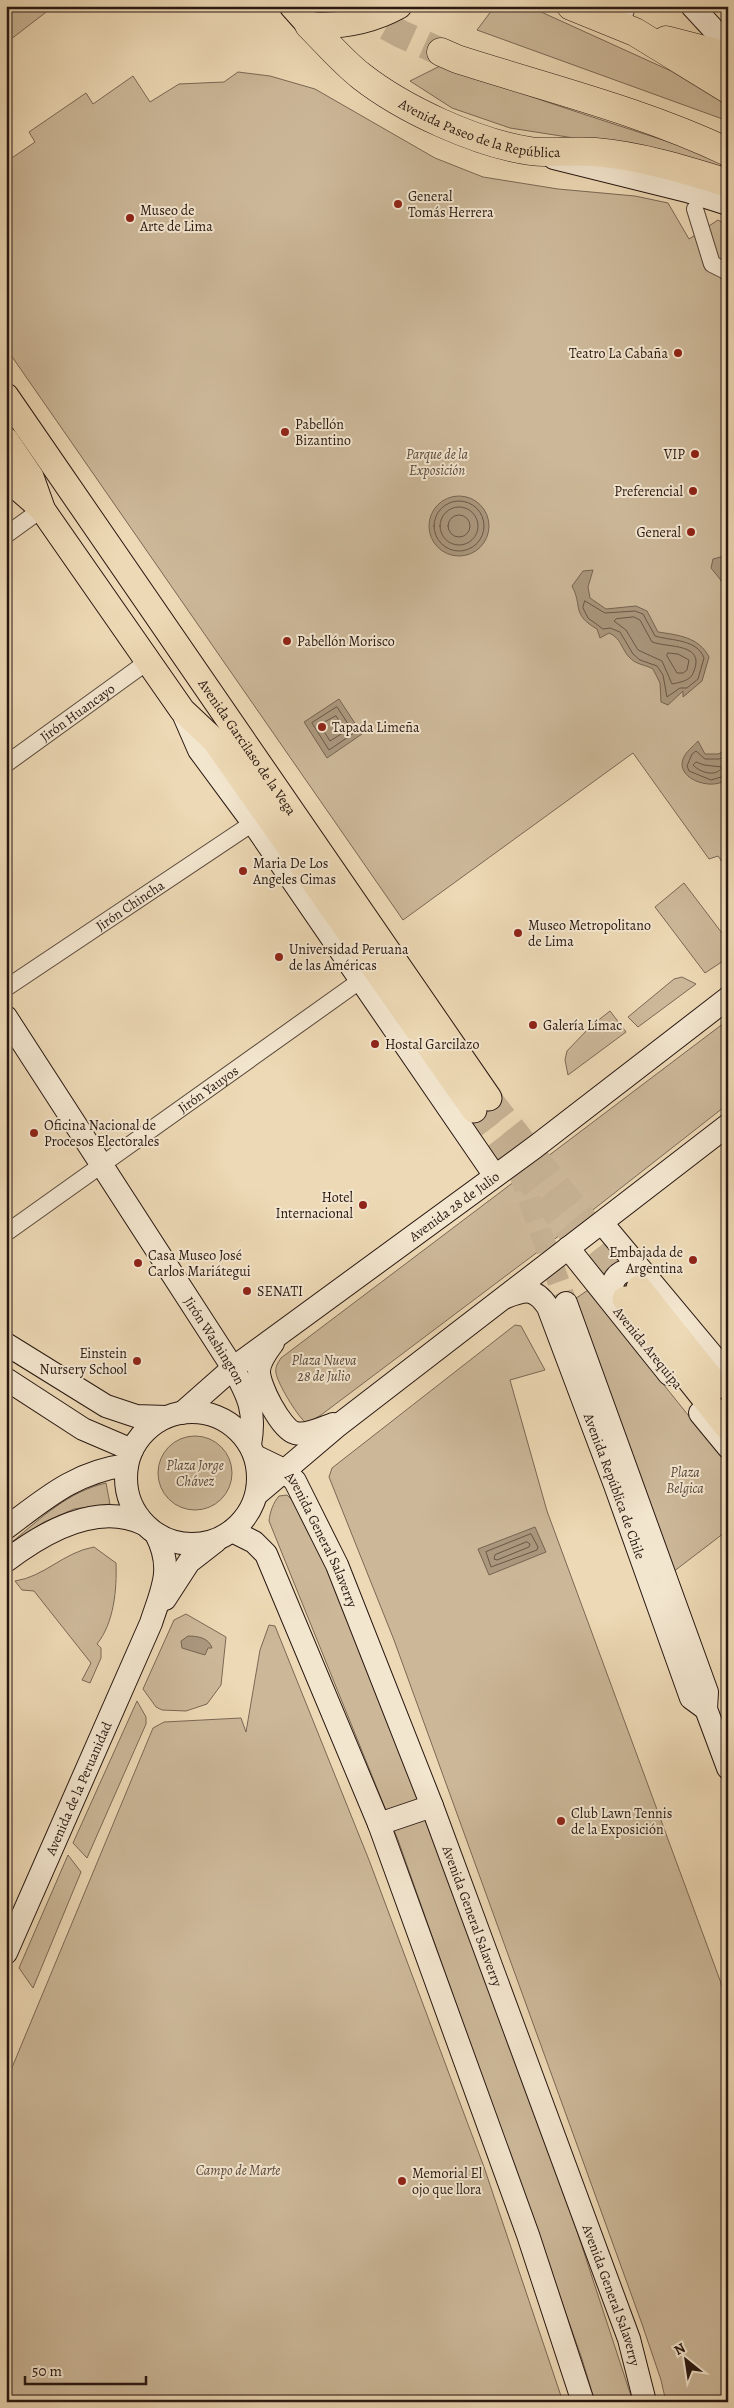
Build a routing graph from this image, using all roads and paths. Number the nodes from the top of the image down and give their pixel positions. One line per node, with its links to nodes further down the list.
1 (398, 6): 4 (main road)
2 (571, 6): 5 (highway)
3 (692, 6): 6 (main road)
4 (300, 16): 10 (highway, Avenida Paseo de la República)
5 (628, 22): 8 (highway); 9 (highway)
6 (728, 45)
7 (441, 52): 11 (highway)
8 (728, 56)
9 (728, 89)
10 (532, 151): 12 (highway); 13 (main road, Avenida Paseo de la República)
11 (728, 152)
12 (728, 183)
13 (728, 204)
14 (695, 209): 15 (street)
15 (728, 272)
16 (6, 396): 22 (main road, Avenida Garcilaso de la Vega)
17 (6, 440): 19 (main road, Avenida Garcilaso de la Vega)
18 (6, 472): 19 (main road, Avenida Garcilaso de la Vega)
19 (42, 509): 20 (street); 21 (main road, Avenida Garcilaso de la Vega)
20 (6, 535)
21 (147, 662): 22 (main road, Avenida Garcilaso de la Vega); 23 (street, Jirón Huancayo)
22 (182, 710): 24 (main road, Avenida Garcilaso de la Vega)
23 (6, 764)
24 (253, 823): 25 (main road, Avenida Garcilaso de la Vega); 26 (street, Jirón Chincha)
25 (360, 980): 30 (street, Jirón Yauyos); 31 (main road, Avenida Garcilaso de la Vega)
26 (6, 988)
27 (728, 998): 31 (main road, Avenida 28 de Julio)
28 (6, 1017): 30 (main road, Jirón Washington)
29 (728, 1125): 32 (main road)
30 (103, 1166): 33 (street, Jirón Yauyos); 40 (main road, Jirón Washington)
31 (495, 1176): 38 (main road, Avenida 28 de Julio)
32 (602, 1223): 34 (main road); 35 (main road, Avenida Arequipa)
33 (6, 1233)
34 (568, 1248): 35 (main road, Avenida Arequipa); 36 (main road)
35 (633, 1295): 41 (main road, Avenida Arequipa); 43 (main road, Avenida Arequipa); 46 (main road, Avenida Arequipa); 47 (main road, Avenida Arequipa)
36 (503, 1298): 44 (main road); 57 (main road, Avenida República de Chile)
37 (566, 1302): 57 (main road, Avenida República de Chile)
38 (279, 1334): 40 (main road, Avenida 28 de Julio); 44 (main road)
39 (6, 1344): 45 (main road)
40 (233, 1368): 45 (main road, Avenida 28 de Julio); 48 (main road, Jirón Washington)
41 (728, 1374)
42 (6, 1379): 49 (main road)
43 (728, 1400)
44 (360, 1409): 50 (main road)
45 (174, 1415): 48 (main road); 49 (main road)
46 (728, 1428)
47 (728, 1447)
48 (253, 1450): 50 (main road, Avenida General Salaverry); 51 (main road)
49 (129, 1458): 52 (main road); 53 (main road)
50 (284, 1470): 51 (main road); 59 (main road, Avenida General Salaverry)
51 (257, 1494): 54 (main road)
52 (6, 1528)
53 (150, 1529): 54 (main road); 55 (main road); 56 (main road, Avenida de la Peruanidad)
54 (225, 1535): 56 (main road, Avenida de la Peruanidad); 60 (main road)
55 (6, 1561)
56 (151, 1623): 61 (main road, Avenida de la Peruanidad)
57 (706, 1709): 58 (main road, Avenida República de Chile)
58 (728, 1768)
59 (432, 1806): 60 (main road); 63 (main road, Avenida General Salaverry)
60 (379, 1824): 62 (main road)
61 (6, 1953)
62 (583, 2402)
63 (645, 2402)

